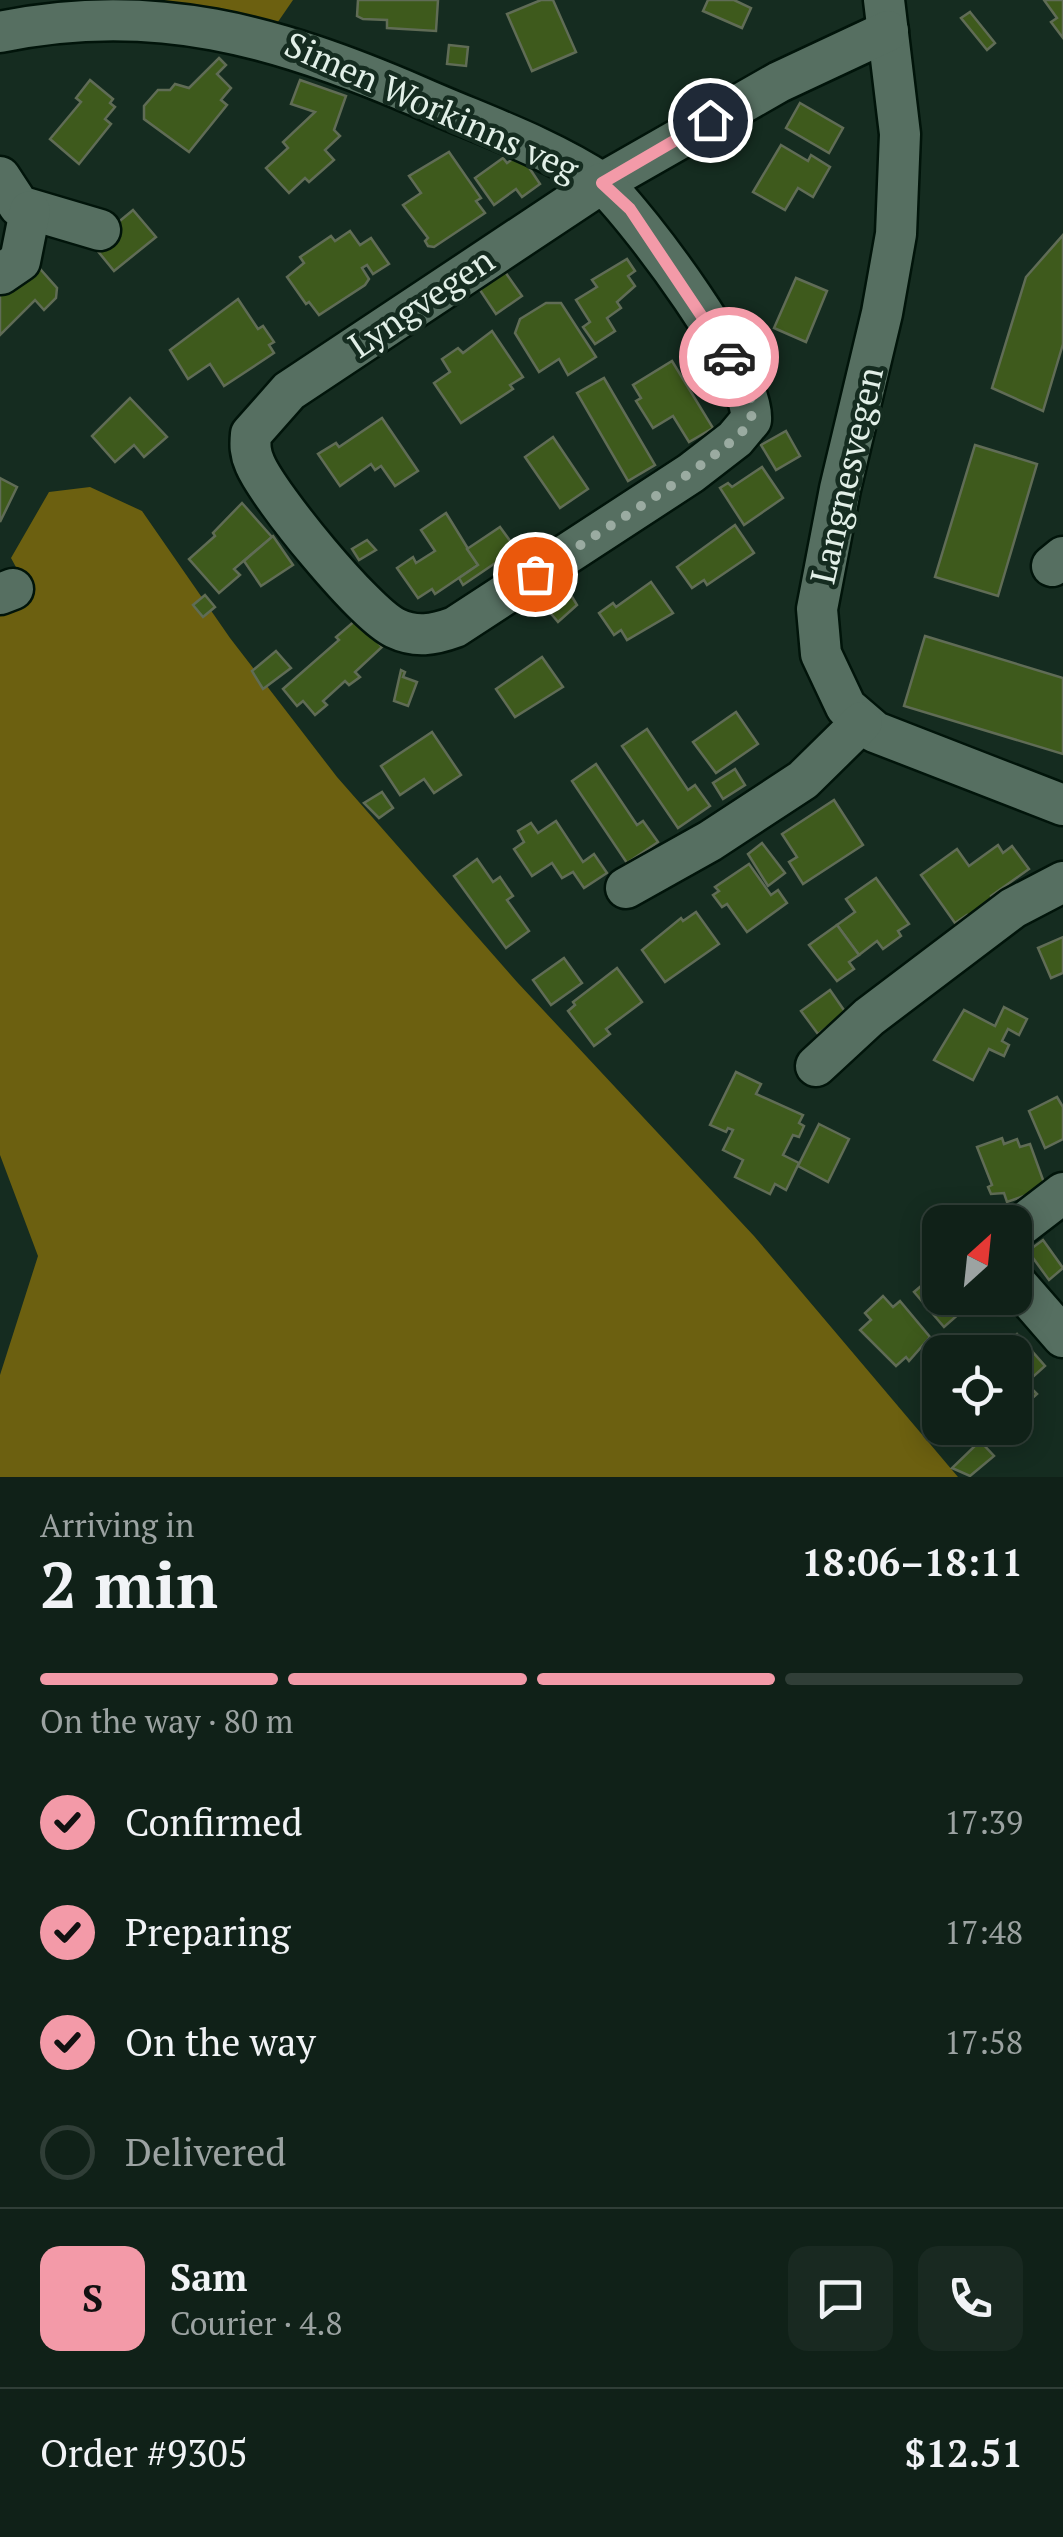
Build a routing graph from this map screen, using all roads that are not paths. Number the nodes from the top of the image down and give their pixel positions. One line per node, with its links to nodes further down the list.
1 (886, 16): 4 (street, Simen Workinns veg); 8 (street, Langnesvegen)
2 (0, 32): 4 (street, Simen Workinns veg)
3 (0, 177): 5 (street)
4 (602, 183): 4 (street, Lyngvegen)
5 (30, 211): 6 (street); 7 (street)
6 (100, 230)
7 (1, 274)
8 (862, 722): 9 (street, Langnesvegen); 11 (street)
9 (1063, 806)
10 (1063, 882): 12 (street)
11 (626, 888)
12 (816, 1066)
13 (1063, 1194): 14 (street)
14 (1032, 1217)
15 (1032, 1301): 16 (street)
16 (1063, 1337)

